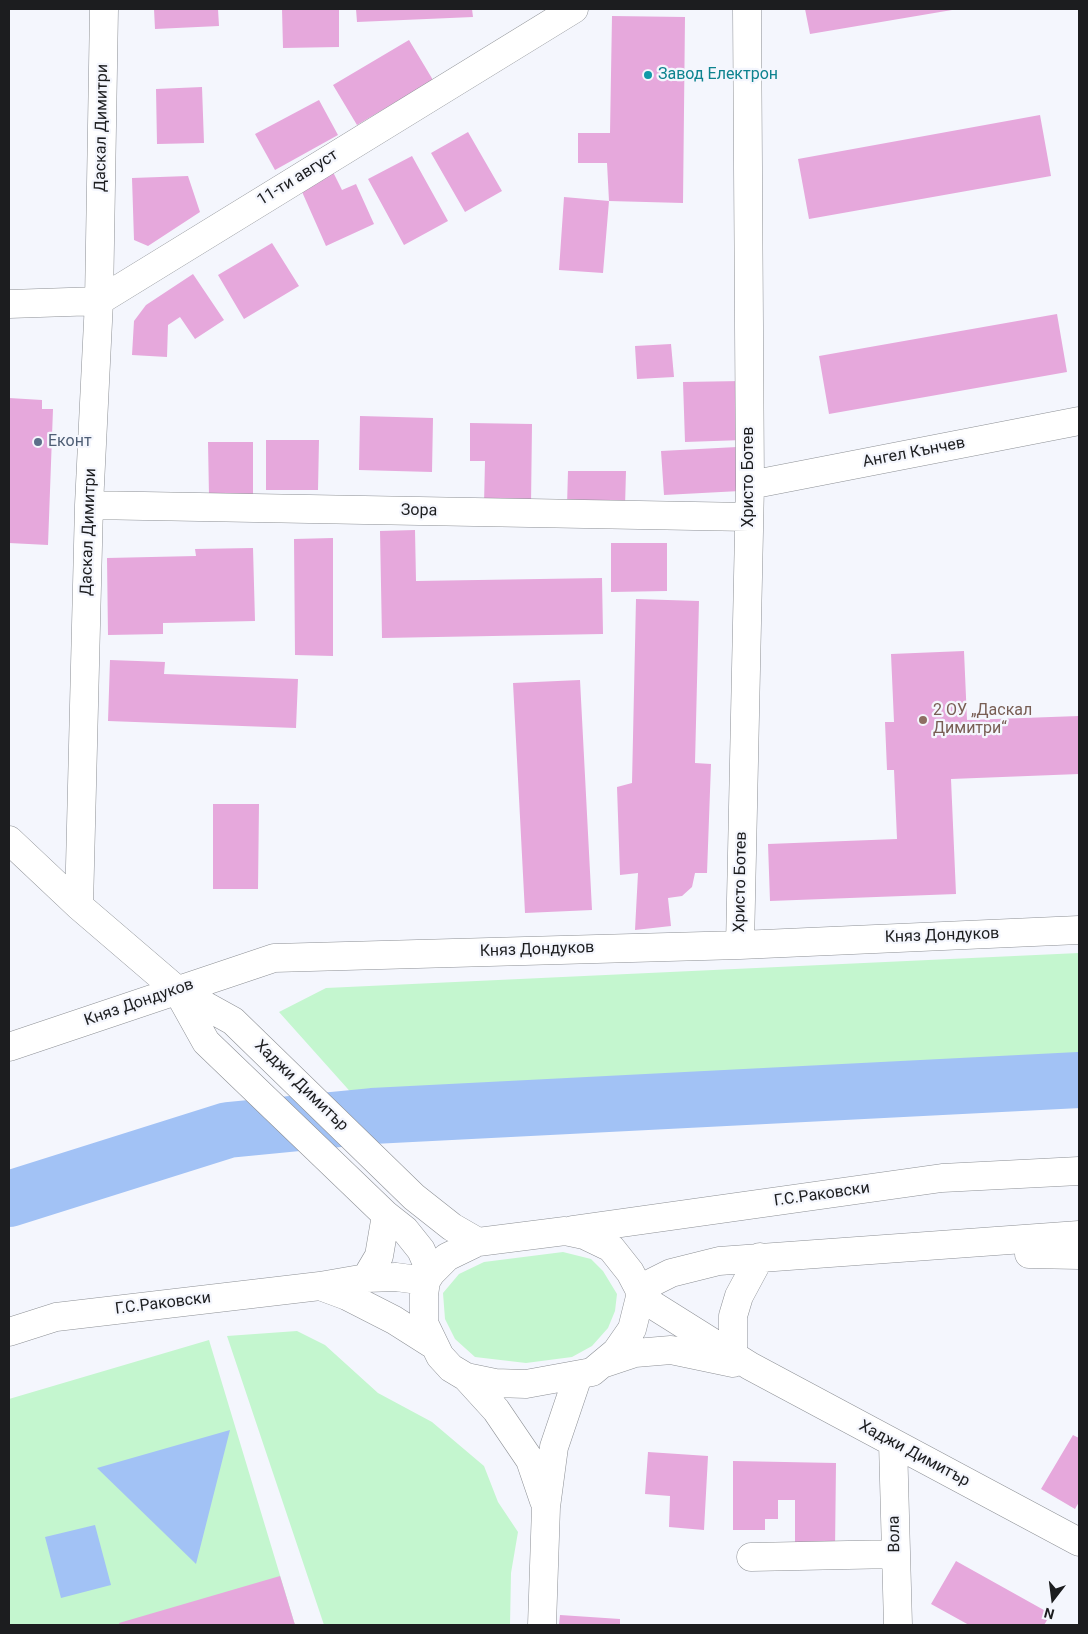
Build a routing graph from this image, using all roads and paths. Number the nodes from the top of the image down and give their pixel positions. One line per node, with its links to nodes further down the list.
1 (104, 9): 4 (street, Даскал Димитри)
2 (574, 9): 4 (street, 11-ти август)
3 (748, 9): 7 (street, Христо Ботев)
4 (99, 301): 5 (street, 11-ти август); 8 (street, Даскал Димитри)
5 (9, 304)
6 (1079, 421): 7 (street, Ангел Кънчев)
7 (750, 485): 9 (street, Христо Ботев)
8 (90, 505): 9 (street, Зора); 11 (street, Даскал Димитри)
9 (749, 517): 13 (street, Христо Ботев)
10 (9, 840): 11 (street, Хаджи Димитър)
11 (79, 906): 14 (street, Хаджи Димитър)
12 (1079, 930): 13 (street, Княз Дондуков)
13 (740, 945): 14 (street, Княз Дондуков)
14 (177, 990): 15 (street, Княз Дондуков); 17 (street, Хаджи Димитър); 20 (street, Хаджи Димитър)
15 (9, 1046)
16 (1079, 1171): 18 (street, Г.С.Раковски)
17 (386, 1215): 24 (street, Хаджи Димитър); 25 (street)
18 (565, 1231): 20 (street, Г.С.Раковски); 27 (street)
19 (1079, 1235): 21 (street)
20 (478, 1242): 24 (street, Г.С.Раковски)
21 (956, 1242): 22 (street); 23 (street)
22 (1079, 1254)
23 (760, 1257): 27 (street); 30 (street)
24 (429, 1277): 25 (street, Г.С.Раковски); 29 (street)
25 (366, 1278): 26 (street, Г.С.Раковски)
26 (320, 1286): 28 (street, Г.С.Раковски); 29 (street)
27 (640, 1293): 30 (street); 31 (street)
28 (9, 1332)
29 (435, 1346): 33 (street)
30 (741, 1361): 31 (street); 34 (street, Хаджи Димитър)
31 (605, 1363): 32 (street)
32 (578, 1376): 33 (street); 35 (street)
33 (466, 1377): 35 (street)
34 (893, 1443): 36 (street, Хаджи Димитър); 37 (street, Вола)
35 (546, 1508): 39 (street)
36 (1079, 1542)
37 (896, 1554): 38 (street); 40 (street, Вола)
38 (751, 1557)
39 (542, 1625)
40 (898, 1625)

